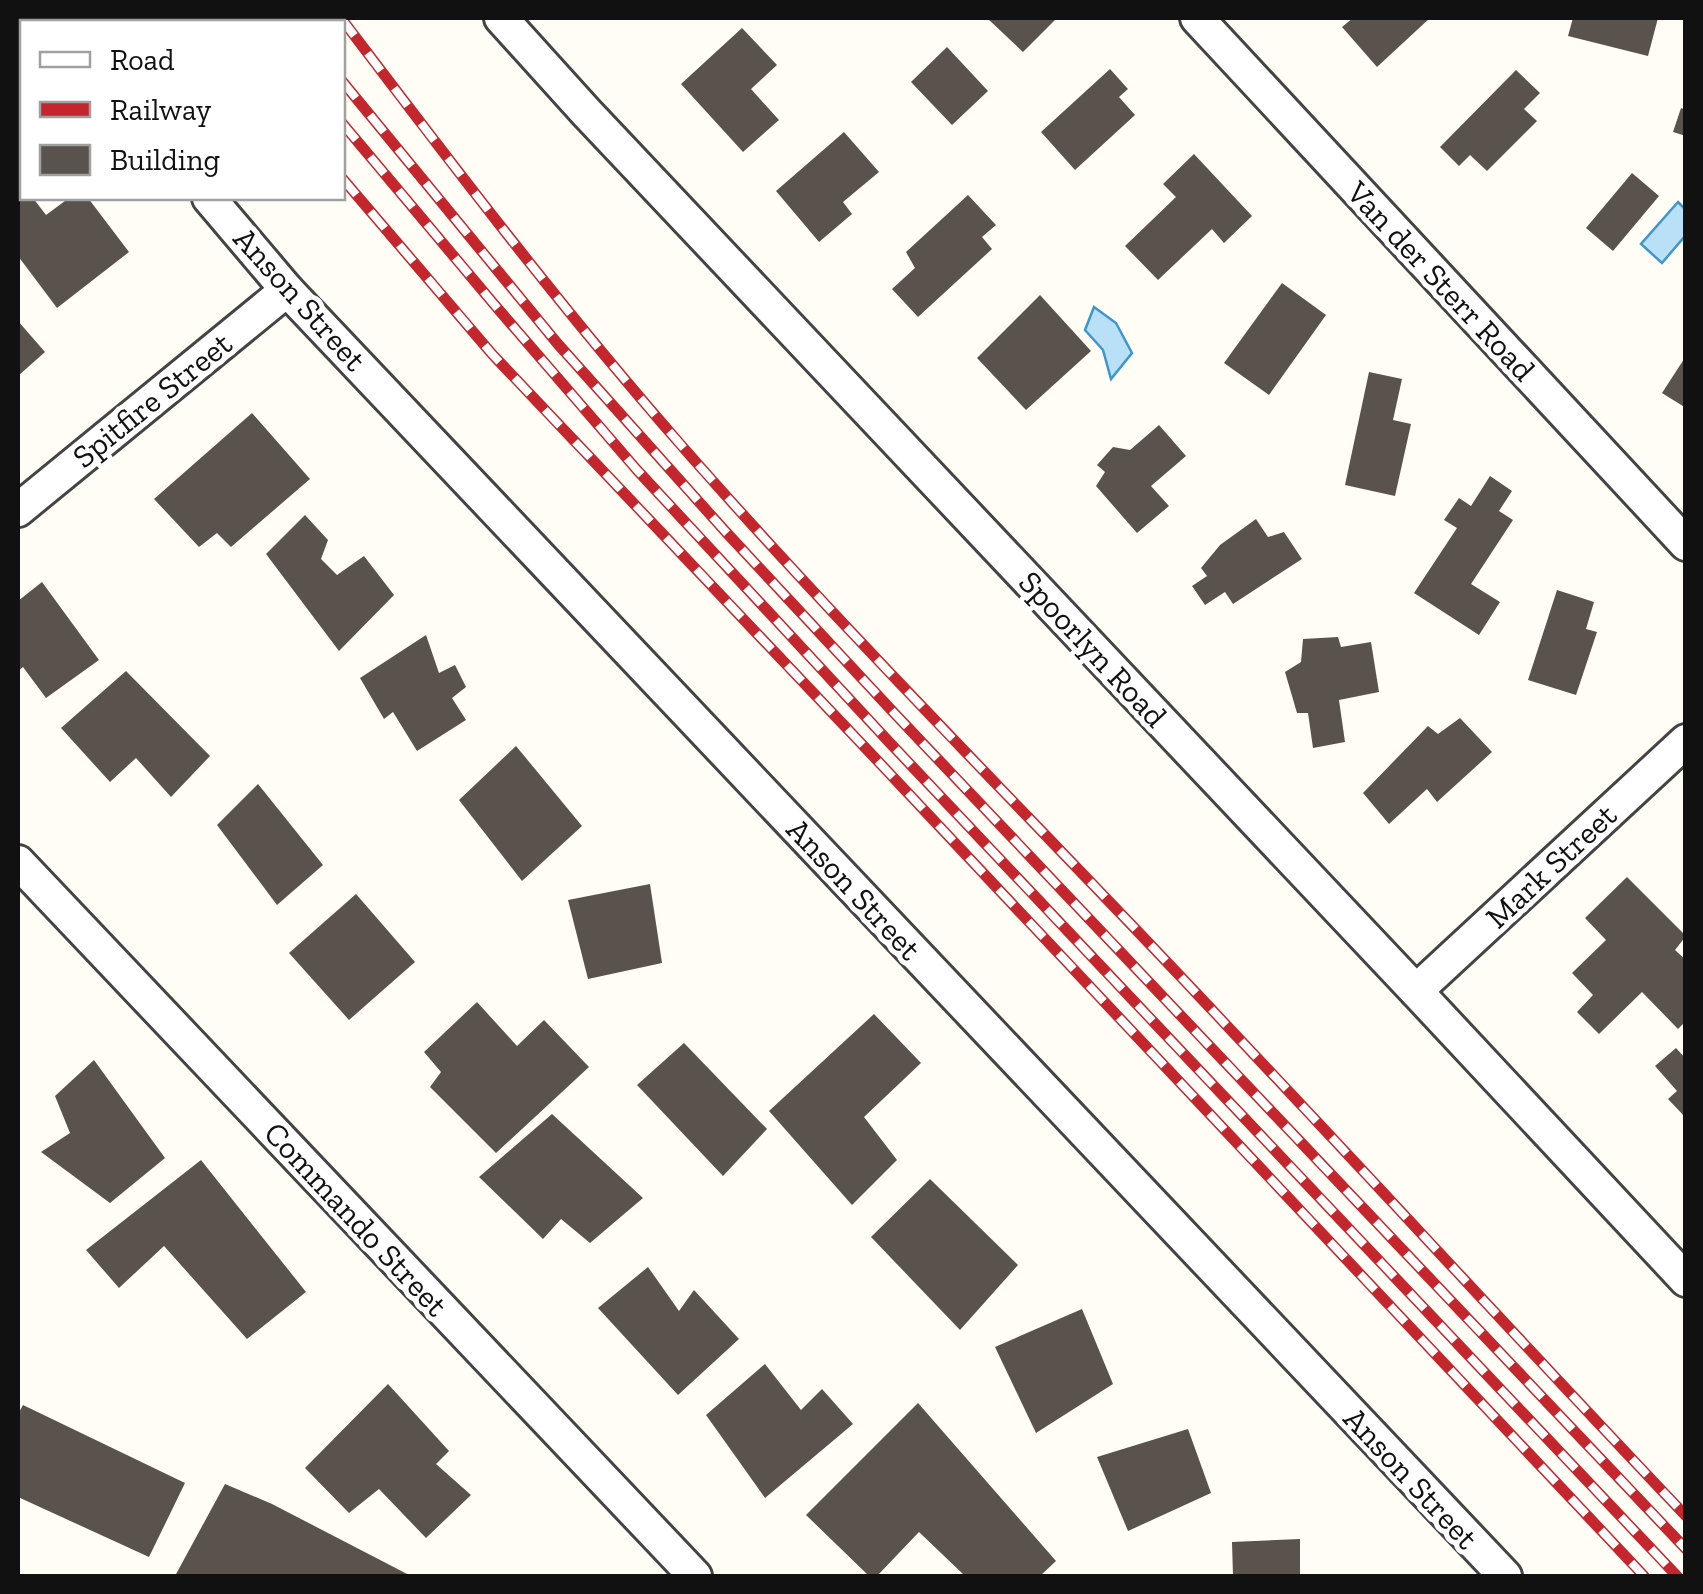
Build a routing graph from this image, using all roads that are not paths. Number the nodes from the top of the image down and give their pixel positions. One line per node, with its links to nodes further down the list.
1 (501, 18): 9 (street, Spoorlyn Road)
2 (1197, 18): 6 (street, Van der Sterr Road)
3 (211, 200): 4 (street, Anson Street)
4 (287, 290): 5 (street, Spitfire Street); 12 (street, Anson Street)
5 (18, 510)
6 (1686, 544)
7 (1686, 741): 9 (street, Mark Street)
8 (18, 862): 11 (street, Commando Street)
9 (1416, 991): 10 (street, Spoorlyn Road)
10 (1686, 1280)
11 (694, 1576)
12 (1505, 1576)

